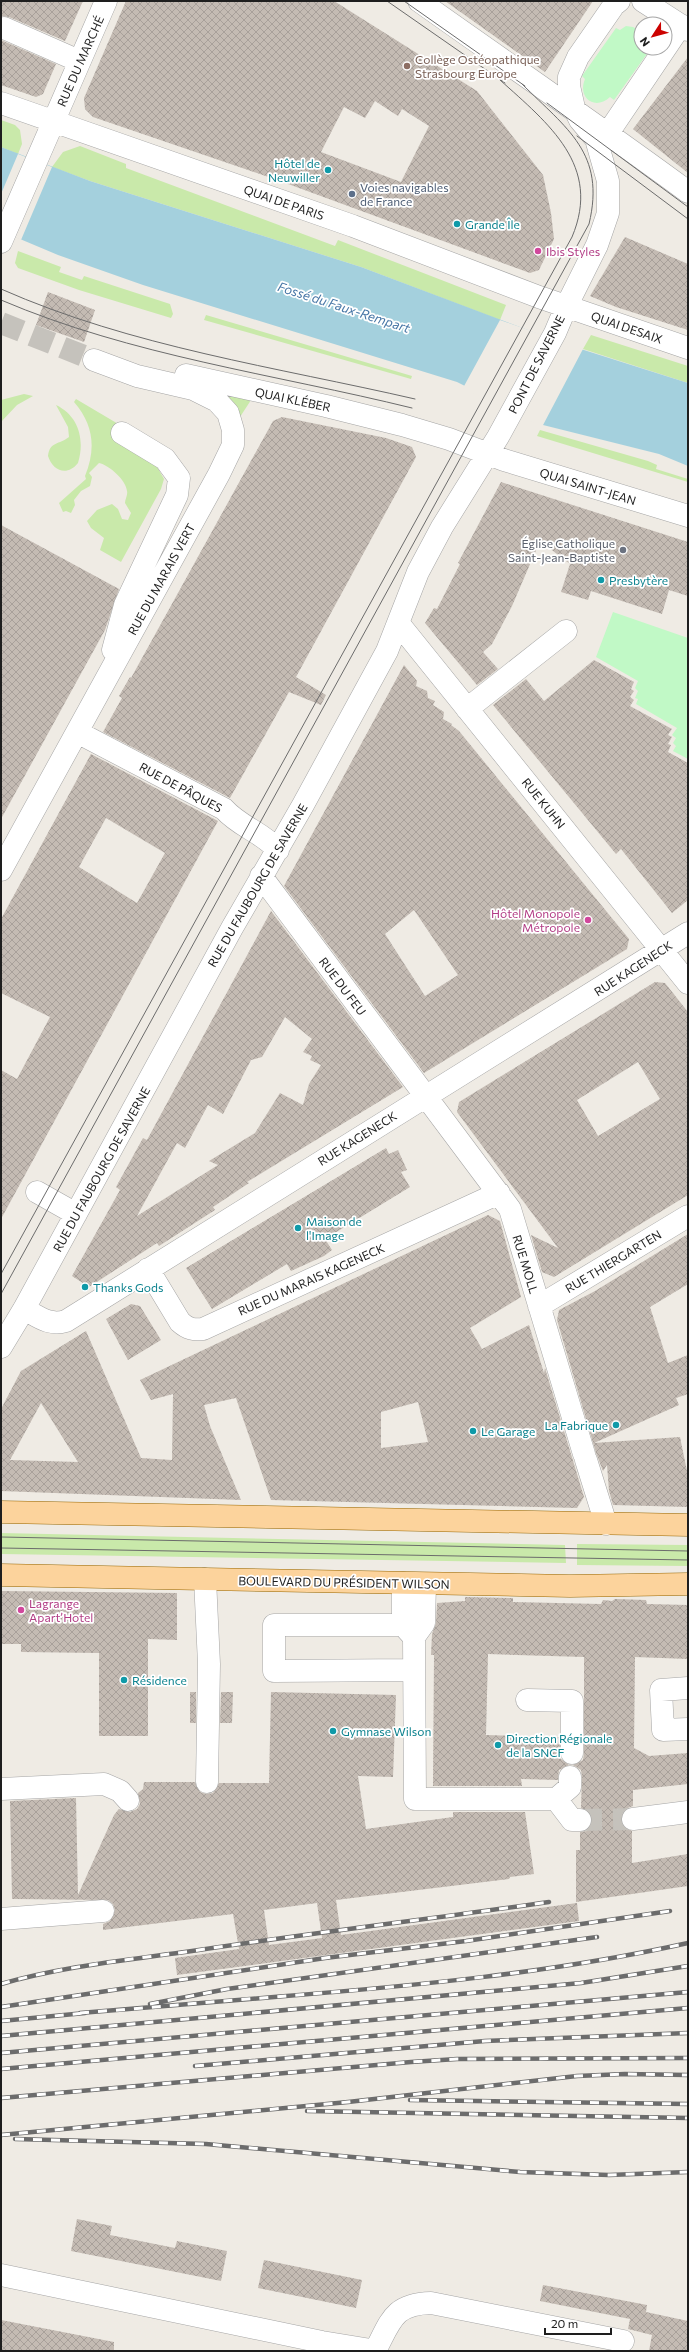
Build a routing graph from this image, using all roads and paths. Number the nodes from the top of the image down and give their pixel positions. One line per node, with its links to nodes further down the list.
1 (106, 1): 7 (street, RUE DU MARCHÉ)
2 (420, 1): 9 (street)
3 (620, 1): 9 (street)
4 (643, 1): 5 (street)
5 (684, 27): 11 (street)
6 (4, 28): 7 (street)
7 (80, 61): 10 (street, RUE DU MARCHÉ)
8 (1, 103): 10 (street, QUAI DE PARIS)
9 (574, 108): 11 (street); 14 (street, PONT DE SAVERNE)
10 (53, 121): 13 (street, RUE DU MARCHÉ); 14 (street, QUAI DE PARIS)
11 (608, 133): 12 (street)
12 (688, 192)
13 (1, 242)
14 (566, 306): 15 (street, QUAI DESAIX); 17 (street, PONT DE SAVERNE)
15 (688, 348)
16 (94, 360): 19 (street, QUAI KLÉBER); 23 (street, RUE DU MARAIS VERT)
17 (507, 421): 19 (street, RUE DU FAUBOURG DE SAVERNE)
18 (122, 433): 23 (street)
19 (488, 453): 20 (street, QUAI SAINT-JEAN); 21 (street, RUE DU FAUBOURG DE SAVERNE)
20 (688, 516)
21 (399, 624): 24 (street, RUE KUHN); 26 (street, RUE DU FAUBOURG DE SAVERNE)
22 (566, 631): 24 (street)
23 (104, 684): 25 (street, RUE DU MARAIS VERT)
24 (467, 709): 30 (street, RUE KUHN)
25 (77, 732): 26 (street, RUE DE PÂQUES); 27 (street, RUE DU MARAIS VERT)
26 (278, 850): 28 (street, RUE DU FAUBOURG DE SAVERNE)
27 (1, 870)
28 (261, 876): 32 (street, RUE DU FEU); 35 (street, RUE DU FAUBOURG DE SAVERNE)
29 (688, 933): 30 (street, RUE KAGENECK)
30 (662, 950): 31 (street, RUE KUHN); 32 (street, RUE KAGENECK)
31 (688, 982)
32 (425, 1095): 34 (street, RUE MOLL); 37 (street, RUE KAGENECK)
33 (37, 1192): 35 (street)
34 (499, 1193): 37 (street, RUE DU MARAIS KAGENECK); 38 (street, RUE MOLL)
35 (76, 1214): 39 (street, RUE DU FAUBOURG DE SAVERNE)
36 (688, 1216): 38 (street, RUE THIERGARTEN)
37 (148, 1269): 39 (street, RUE KAGENECK)
38 (539, 1306): 42 (street, RUE MOLL)
39 (24, 1309): 40 (street, RUE DU FAUBOURG DE SAVERNE)
40 (1, 1347)
41 (1, 1512): 42 (main road)
42 (606, 1524): 43 (main road)
43 (688, 1525)
44 (1, 1575): 45 (main road, BOULEVARD DU PRÉSIDENT WILSON)
45 (205, 1579): 46 (main road, BOULEVARD DU PRÉSIDENT WILSON); 56 (street)
46 (403, 1583): 47 (main road, BOULEVARD DU PRÉSIDENT WILSON); 49 (street)
47 (425, 1584): 48 (main road, BOULEVARD DU PRÉSIDENT WILSON); 49 (street)
48 (688, 1584)
49 (408, 1631): 50 (street); 50 (street)
50 (414, 1670): 58 (street)
51 (688, 1688): 53 (street)
52 (527, 1700): 54 (street)
53 (688, 1729)
54 (572, 1752)
55 (570, 1777): 58 (street)
56 (209, 1783)
57 (1, 1789): 59 (street)
58 (556, 1799): 62 (street)
59 (128, 1800)
60 (688, 1812): 61 (street)
61 (633, 1819)
62 (580, 1820)
63 (103, 1911): 64 (street)
64 (1, 1919)
65 (1, 2275): 67 (street)
66 (623, 2341): 67 (street)
67 (376, 2351)

